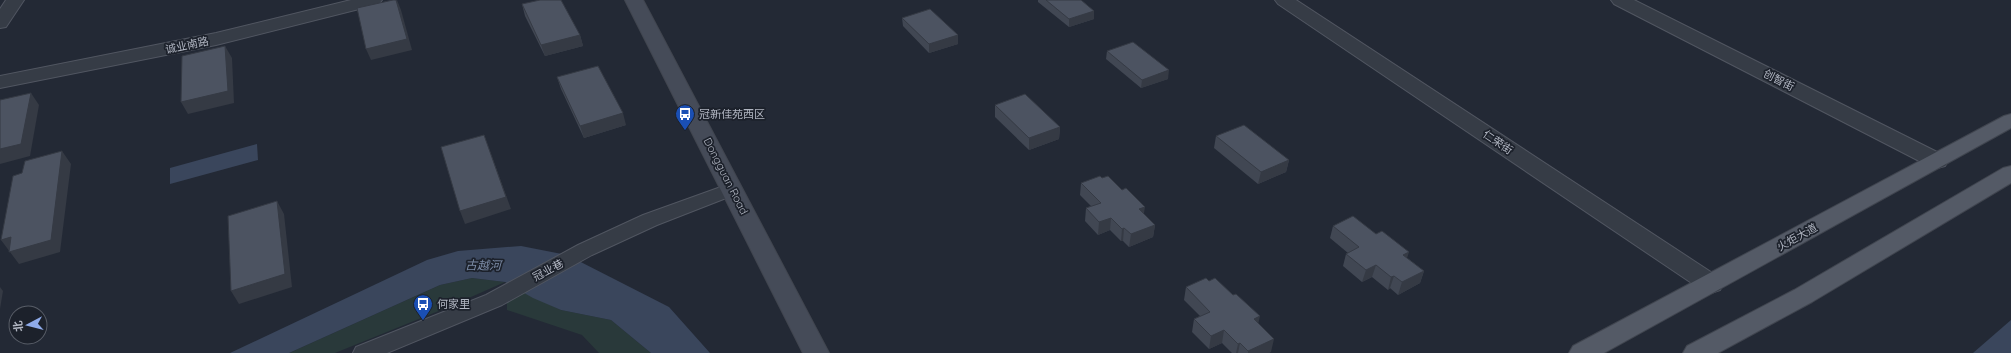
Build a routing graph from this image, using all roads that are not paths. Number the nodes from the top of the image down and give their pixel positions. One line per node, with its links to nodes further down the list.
1 (15, 0): 6 (street)
2 (373, 0): 7 (street, 诚业南路)
3 (634, 0): 11 (main road, Dongguan Road)
4 (1284, 0): 12 (street, 仁荣街)
5 (1620, 0): 9 (street, 创智街)
6 (0, 23)
7 (0, 82)
8 (2011, 120): 9 (main road, 火炬大道)
9 (1938, 161): 12 (main road, 火炬大道)
10 (2011, 173): 16 (main road)
11 (732, 189): 13 (street, 冠业巷); 14 (main road, Dongguan Road)
12 (1711, 284): 15 (main road, 火炬大道)
13 (364, 353)
14 (816, 353)
15 (1582, 353)
16 (1696, 353)

